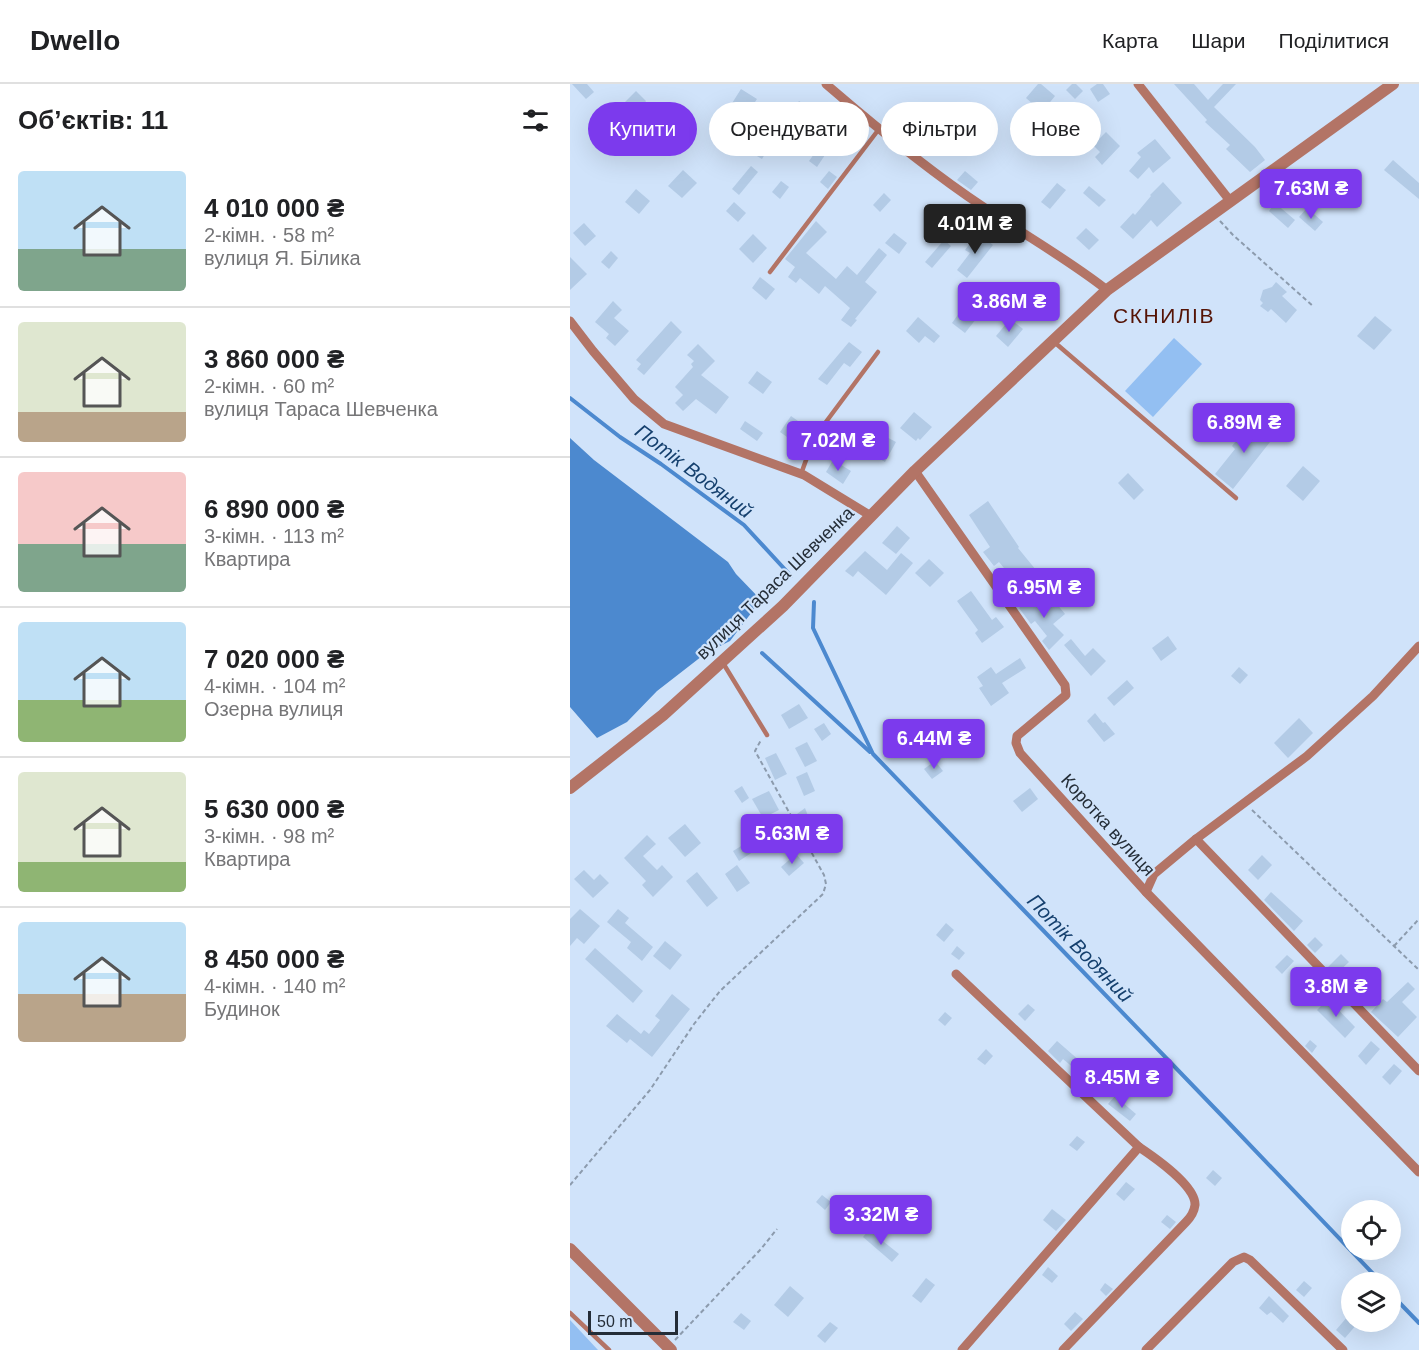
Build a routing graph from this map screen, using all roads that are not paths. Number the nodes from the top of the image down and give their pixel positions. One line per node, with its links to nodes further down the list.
1 (826, 84): 4 (street)
2 (1138, 84): 5 (street)
3 (1393, 84): 5 (street, вулиця Тараса Шевченка)
4 (879, 129): 6 (lane); 7 (street)
5 (1232, 202): 7 (street, вулиця Тараса Шевченка)
6 (770, 272)
7 (1107, 290): 9 (street, вулиця Тараса Шевченка)
8 (570, 321): 12 (street)
9 (1053, 341): 11 (street, вулиця Тараса Шевченка); 13 (lane)
10 (878, 352): 12 (lane)
11 (915, 471): 14 (street, вулиця Тараса Шевченка); 20 (street, Коротка вулиця)
12 (801, 474): 14 (street)
13 (1236, 498)
14 (871, 516): 16 (street, вулиця Тараса Шевченка)
15 (1419, 646): 19 (street)
16 (722, 662): 17 (lane); 18 (street, вулиця Тараса Шевченка)
17 (767, 735)
18 (571, 785)
19 (1196, 839): 20 (street); 22 (street)
20 (1146, 892): 24 (street, Коротка вулиця)
21 (956, 974): 23 (street)
22 (1419, 1071)
23 (1139, 1147): 29 (street); 30 (street)
24 (1419, 1172)
25 (570, 1249): 27 (street)
26 (570, 1313): 28 (lane)
27 (669, 1349)
28 (609, 1350)
29 (962, 1350)
30 (1063, 1350)
31 (1146, 1350): 32 (street)
32 (1343, 1350)

